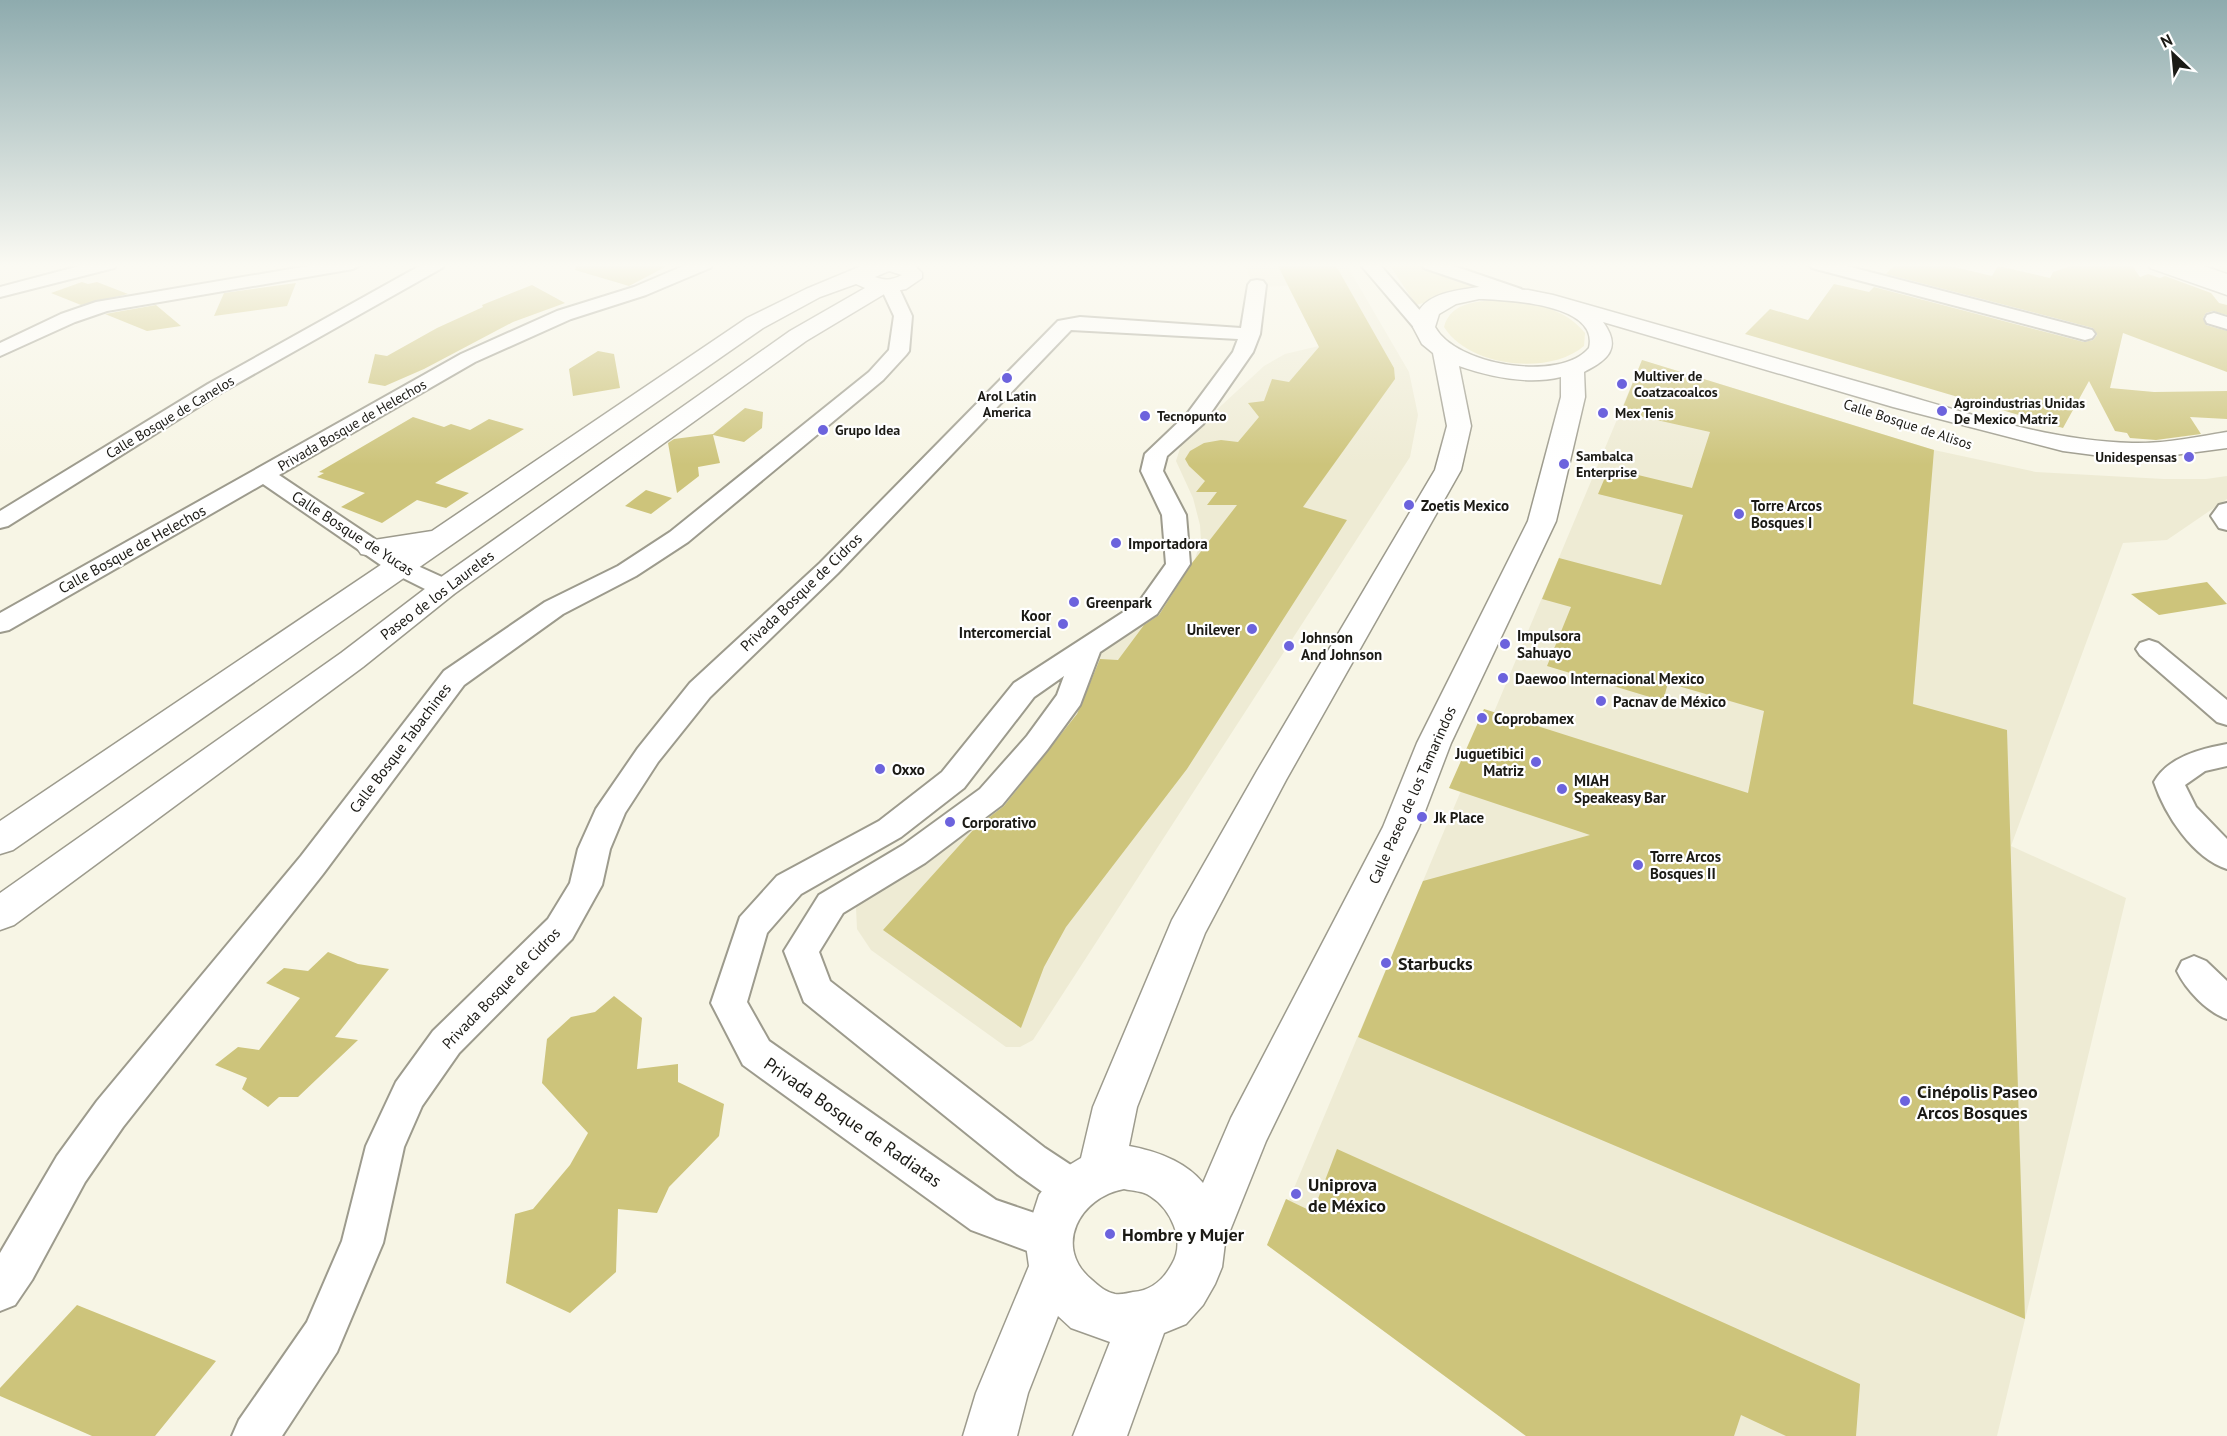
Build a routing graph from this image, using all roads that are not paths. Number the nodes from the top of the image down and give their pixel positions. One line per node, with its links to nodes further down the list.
1 (40, 331): 19 (street)
2 (291, 331): 26 (street, Calle Bosque de Canelos)
3 (528, 331): 24 (street, Privada Bosque de Helechos)
4 (743, 331): 28 (street)
5 (805, 331): 31 (street, Paseo de los Laureles)
6 (901, 331): 45 (street, Calle Bosque Tabachines)
7 (1059, 331): 47 (street, Privada Bosque de Cidros)
8 (1204, 331): 16 (street, Privada Bosque de Cidros)
9 (1250, 331): 16 (street, Privada Bosque de Radiatas)
10 (1427, 331): 18 (street)
11 (1433, 331): 18 (street)
12 (1599, 331): 20 (street)
13 (1610, 331): 21 (street, Calle Bosque de Alisos)
14 (1664, 331): 21 (street, Calle Bosque de Alisos)
15 (2074, 331): 17 (street)
16 (1250, 334): 33 (street, Privada Bosque de Radiatas)
17 (2085, 334)
18 (1434, 339): 20 (street); 42 (street)
19 (0, 350)
20 (1572, 368): 43 (street, Calle Paseo de los Tamarindos)
21 (1870, 399): 22 (street, Calle Bosque de Alisos); 23 (street)
22 (2227, 440)
23 (2227, 455)
24 (265, 475): 29 (street, Calle Bosque de Yucas); 32 (street, Calle Bosque de Helechos)
25 (2227, 510): 27 (street)
26 (0, 520)
27 (2227, 523)
28 (443, 537): 29 (street); 30 (street)
29 (371, 548): 30 (street, Calle Bosque de Yucas)
30 (399, 567): 31 (street, Calle Bosque de Yucas); 37 (street)
31 (444, 588): 39 (street, Paseo de los Laureles)
32 (0, 624)
33 (1088, 647): 42 (street); 44 (street, Privada Bosque de Radiatas)
34 (2149, 649): 35 (street)
35 (2227, 715)
36 (2227, 755): 38 (street)
37 (0, 840)
38 (2227, 857)
39 (0, 914)
40 (2194, 971): 41 (street)
41 (2227, 1004)
42 (1086, 1180): 43 (street); 44 (street)
43 (1201, 1243): 46 (street)
44 (1051, 1252): 46 (street); 48 (street)
45 (0, 1290)
46 (1146, 1316): 49 (street)
47 (255, 1436)
48 (990, 1436)
49 (1100, 1436)

